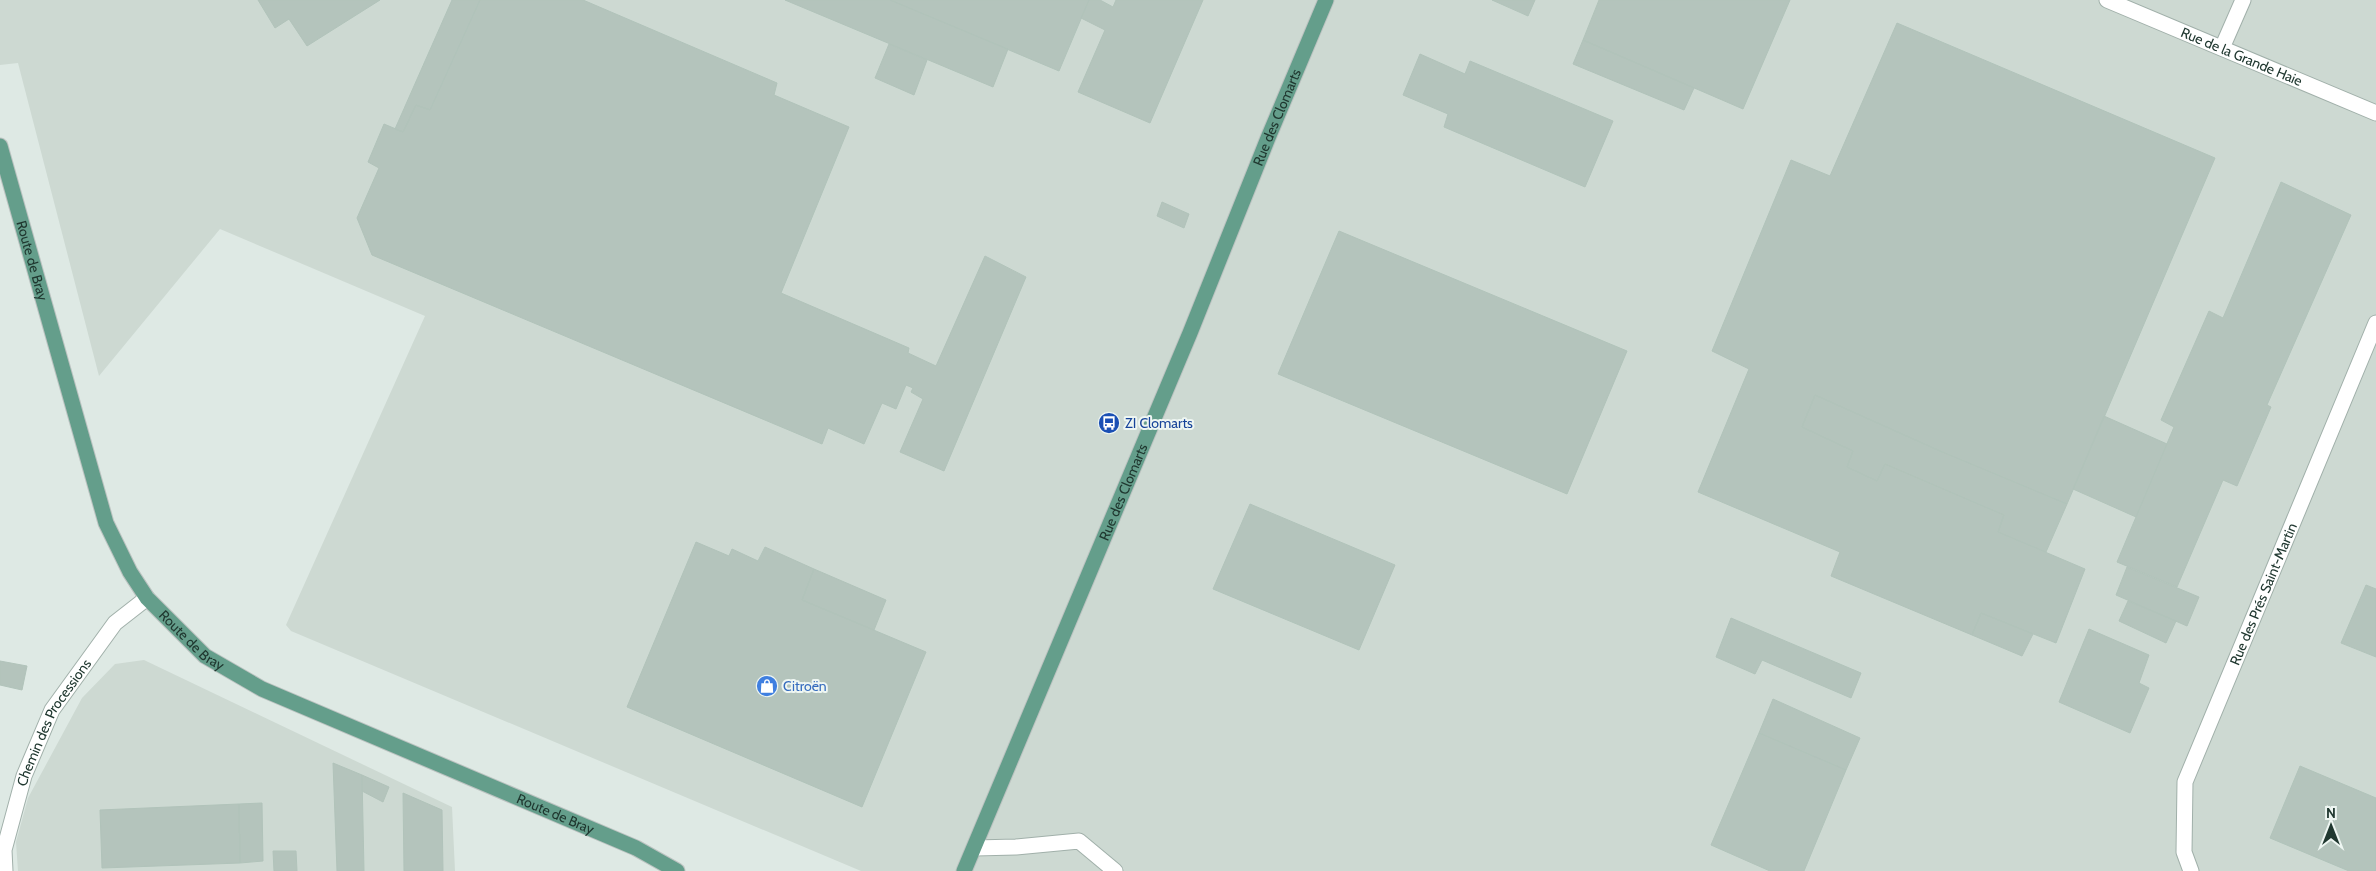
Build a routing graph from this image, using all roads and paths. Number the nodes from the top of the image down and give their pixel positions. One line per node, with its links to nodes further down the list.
1 (1326, 0): 9 (main road, Rue des Clomarts)
2 (2107, 0): 4 (street, Rue de la Grande Haie)
3 (2242, 0): 4 (street)
4 (2222, 48): 5 (street, Rue de la Grande Haie)
5 (2376, 113)
6 (0, 146): 8 (main road, Route de Bray)
7 (2376, 324): 14 (street, Rue des Prés Saint-Martin)
8 (147, 598): 10 (street, Chemin des Processions); 11 (main road, Route de Bray)
9 (975, 848): 12 (main road, Rue des Clomarts); 13 (street)
10 (5, 871)
11 (677, 871)
12 (964, 871)
13 (1115, 871)
14 (2191, 871)

